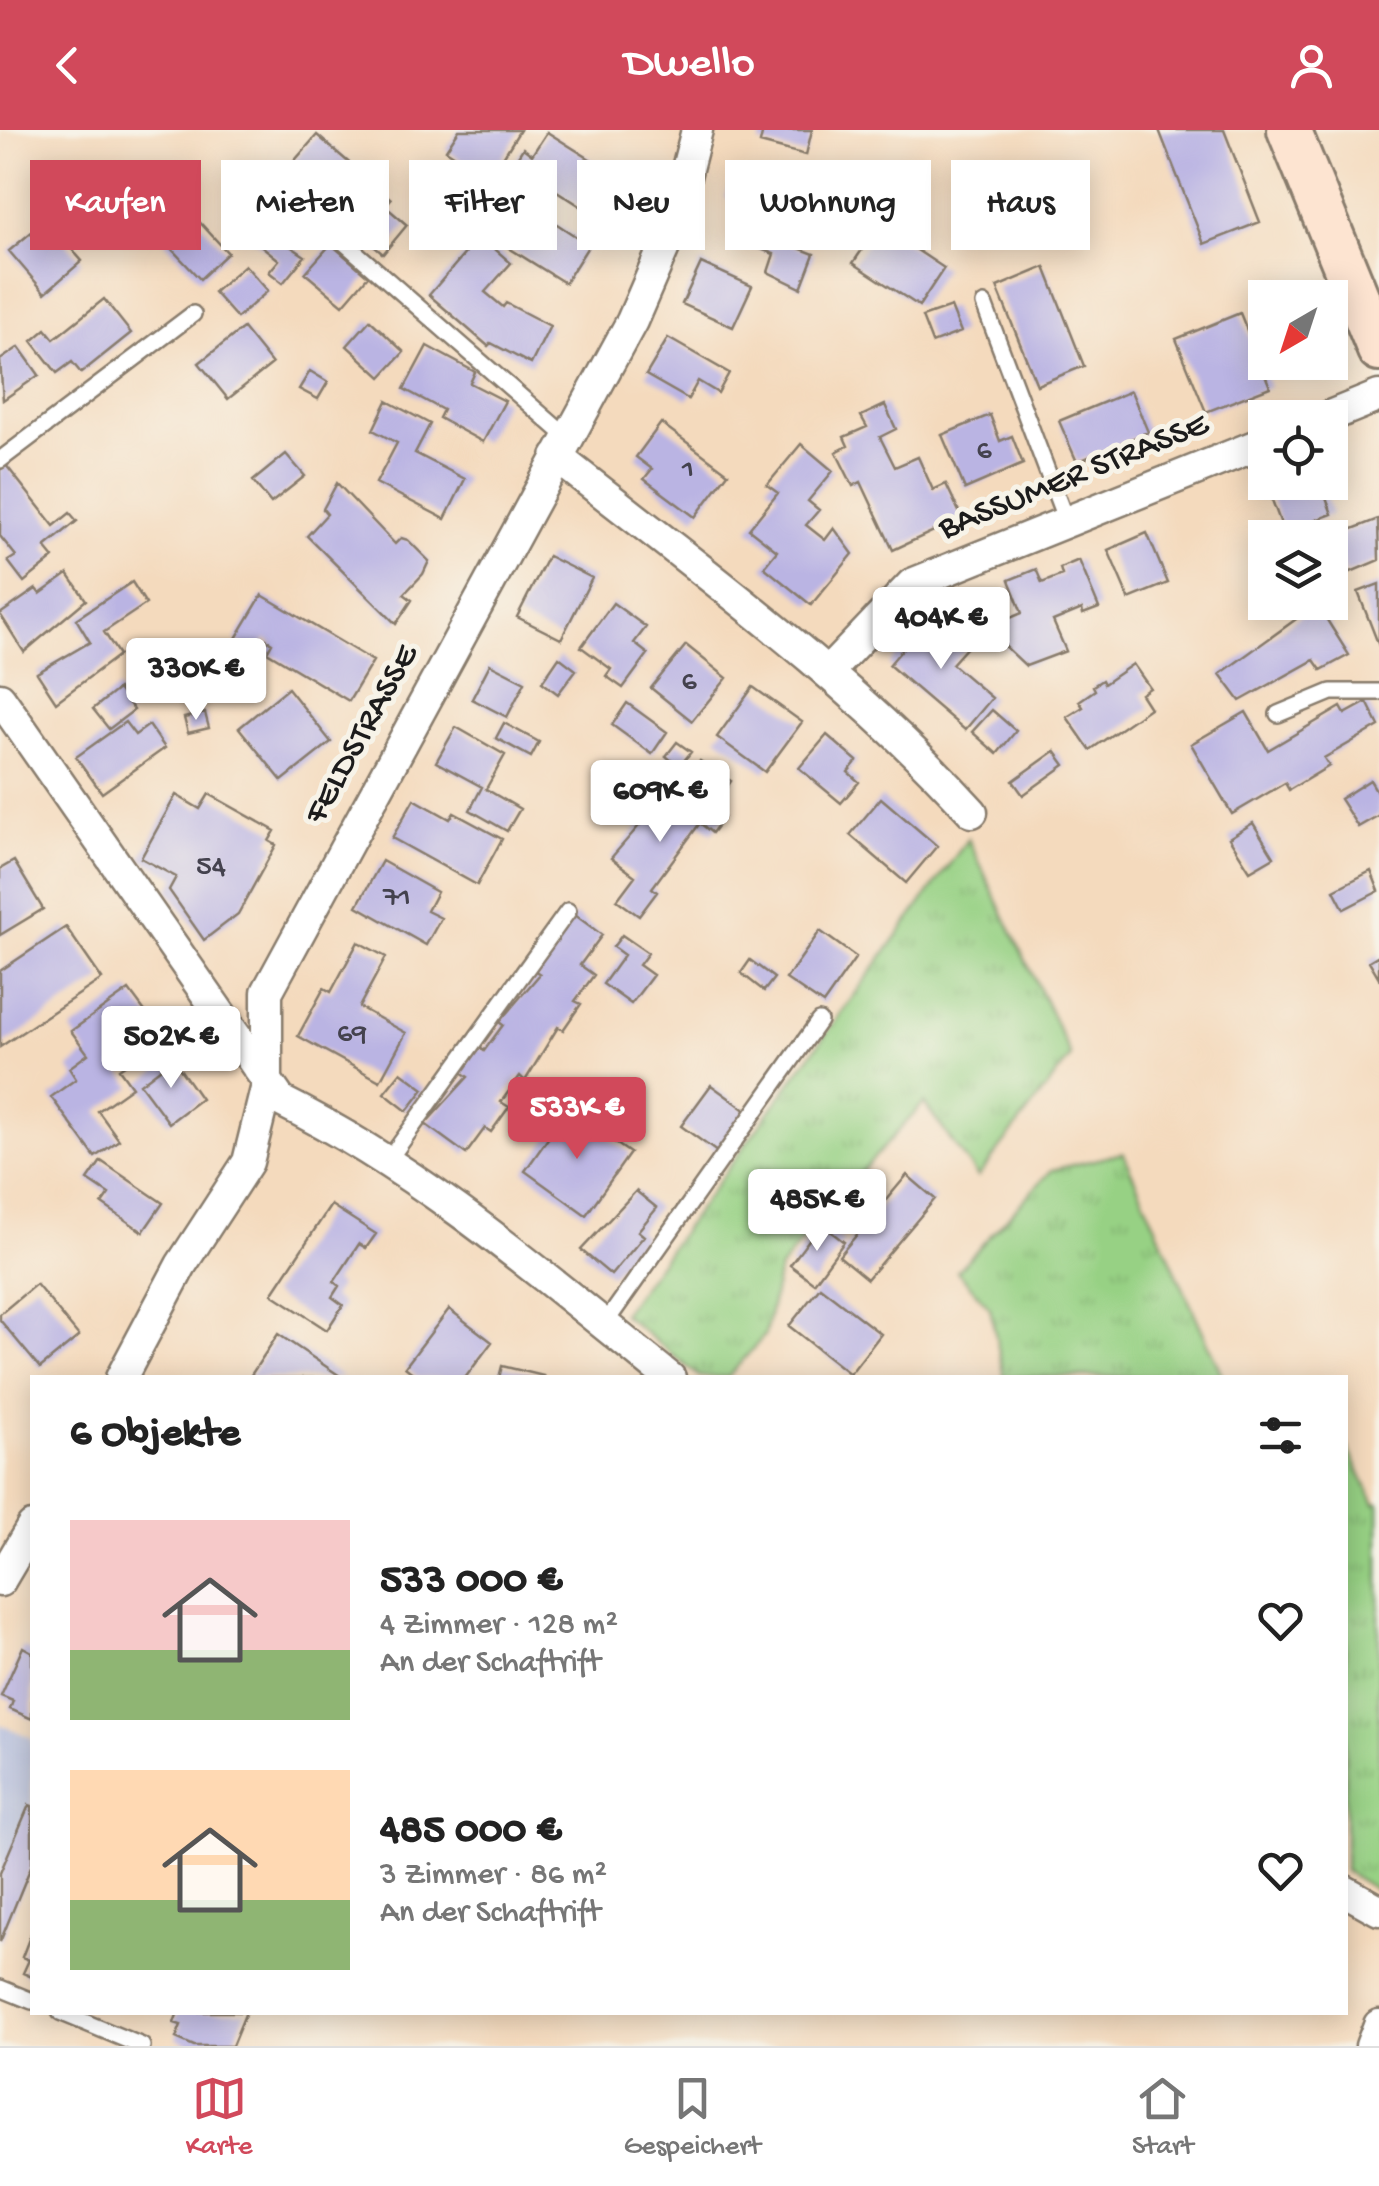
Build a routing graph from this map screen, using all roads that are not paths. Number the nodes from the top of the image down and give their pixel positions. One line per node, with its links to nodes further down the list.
1 (697, 130): 9 (street, FELDSTRASSE)
2 (1289, 130): 6 (main road)
3 (350, 250): 9 (lane)
4 (984, 304): 12 (lane)
5 (193, 314): 11 (lane)
6 (1379, 350)
7 (1379, 396): 8 (street)
8 (1348, 409)
9 (562, 448): 13 (street); 20 (street, FELDSTRASSE)
10 (1248, 449): 12 (street, BASSUMER STRASSE)
11 (0, 460)
12 (1066, 522): 13 (street, BASSUMER STRASSE)
13 (828, 672): 17 (street)
14 (1379, 692): 16 (lane)
15 (0, 698): 20 (street)
16 (1278, 714)
17 (972, 812)
18 (568, 910): 21 (lane)
19 (819, 1022): 22 (lane)
20 (268, 1084): 21 (street); 23 (street, FELDSTRASSE)
21 (387, 1162): 22 (street)
22 (604, 1325): 24 (street)
23 (123, 1375)
24 (666, 1375)
25 (30, 1530): 26 (street)
26 (0, 1581)
27 (1348, 1892): 28 (street)
28 (1379, 1910)
29 (0, 1988): 30 (lane)
30 (30, 2000)
31 (67, 2015): 33 (lane)
32 (1379, 2025): 34 (street)
33 (142, 2046)
34 (1370, 2046)

